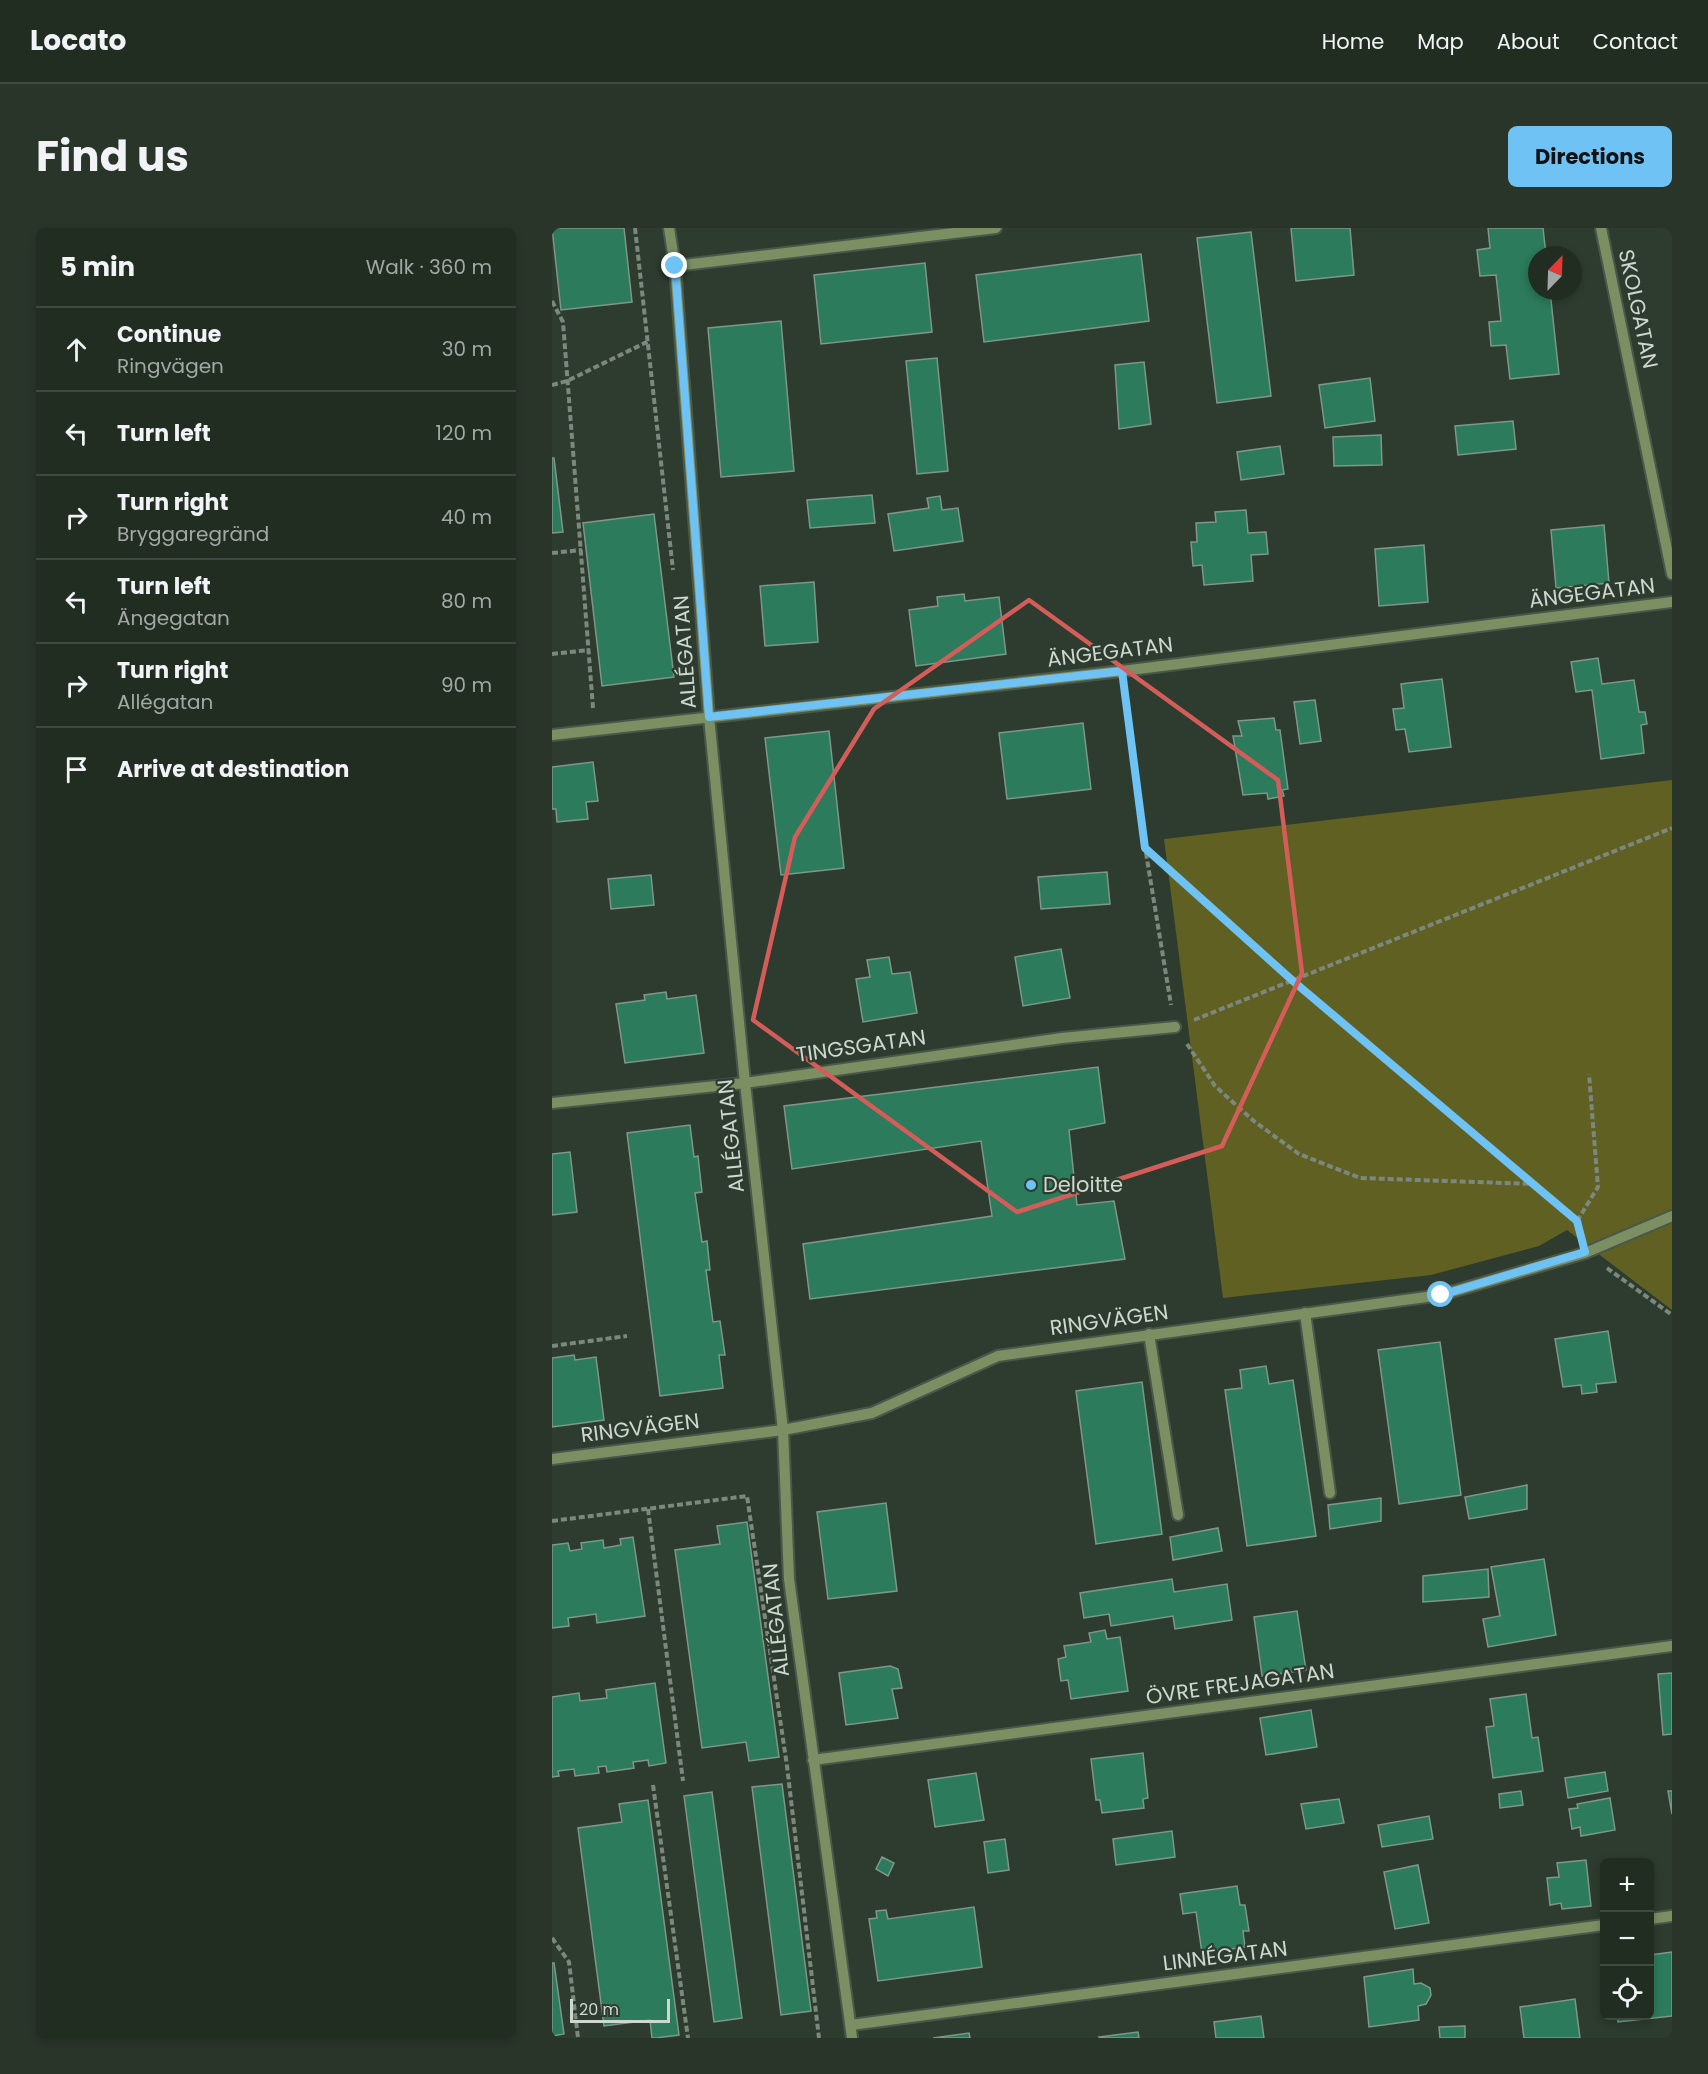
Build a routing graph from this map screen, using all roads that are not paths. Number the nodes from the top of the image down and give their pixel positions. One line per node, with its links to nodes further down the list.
1 (669, 228): 4 (street, ALLÉGATAN)
2 (996, 228): 4 (street)
3 (1602, 228): 5 (street, SKOLGATAN)
4 (675, 266): 7 (street, ALLÉGATAN)
5 (1672, 574)
6 (1672, 602): 7 (street, ÄNGEGATAN)
7 (709, 717): 8 (street, ÄNGEGATAN); 10 (street, ALLÉGATAN)
8 (552, 735)
9 (1175, 1027): 10 (street, TINGSGATAN)
10 (745, 1083): 11 (street, TINGSGATAN); 15 (street, ALLÉGATAN)
11 (552, 1103)
12 (1672, 1216): 13 (street, RINGVÄGEN)
13 (1305, 1313): 14 (street, RINGVÄGEN); 17 (street)
14 (1149, 1334): 15 (street, RINGVÄGEN); 18 (street)
15 (783, 1430): 16 (street, RINGVÄGEN); 20 (street, ALLÉGATAN)
16 (552, 1458)
17 (1330, 1493)
18 (1178, 1515)
19 (1672, 1646): 20 (street, ÖVRE FREJAGATAN)
20 (813, 1760): 24 (street, ALLÉGATAN)
21 (1672, 1916): 22 (street)
22 (1654, 1918)
23 (1600, 1926): 24 (street, LINNÉGATAN)
24 (851, 2025): 25 (street, ALLÉGATAN)
25 (852, 2038)

